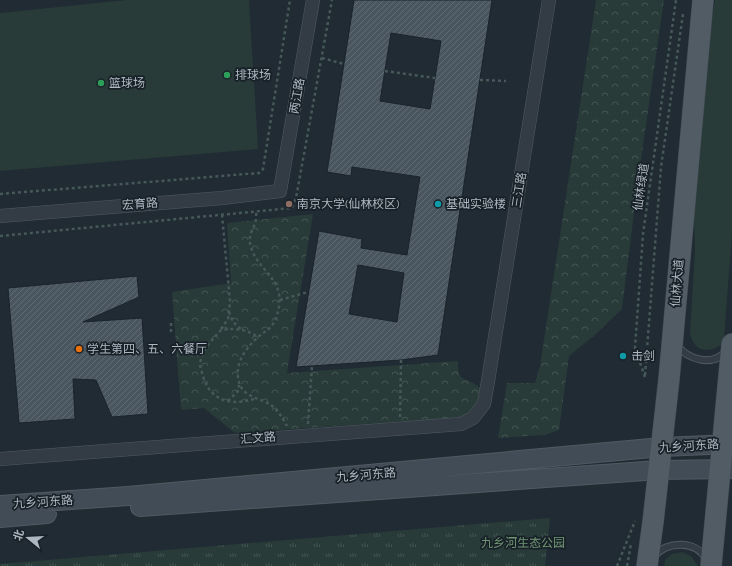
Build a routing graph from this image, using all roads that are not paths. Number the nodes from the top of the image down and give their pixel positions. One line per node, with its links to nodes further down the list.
1 (313, 0): 4 (street, 两江路)
2 (549, 0): 9 (street, 三江路)
3 (693, 4): 6 (main road, 仙林大道)
4 (280, 191): 5 (street, 宏育路)
5 (0, 216)
6 (673, 334): 7 (lane); 11 (main road, 仙林大道)
7 (732, 340)
8 (732, 344): 10 (main road)
9 (488, 381): 12 (street, 汇文路)
10 (727, 444): 11 (main road, 九乡河东路); 13 (main road)
11 (662, 447): 14 (main road, 仙林大道); 15 (main road, 九乡河东路)
12 (0, 459)
13 (726, 469): 14 (main road, 九乡河东路); 18 (main road)
14 (659, 470): 16 (main road, 九乡河东路); 17 (main road, 仙林大道)
15 (0, 505)
16 (0, 518)
17 (647, 566): 18 (lane)
18 (710, 566)

